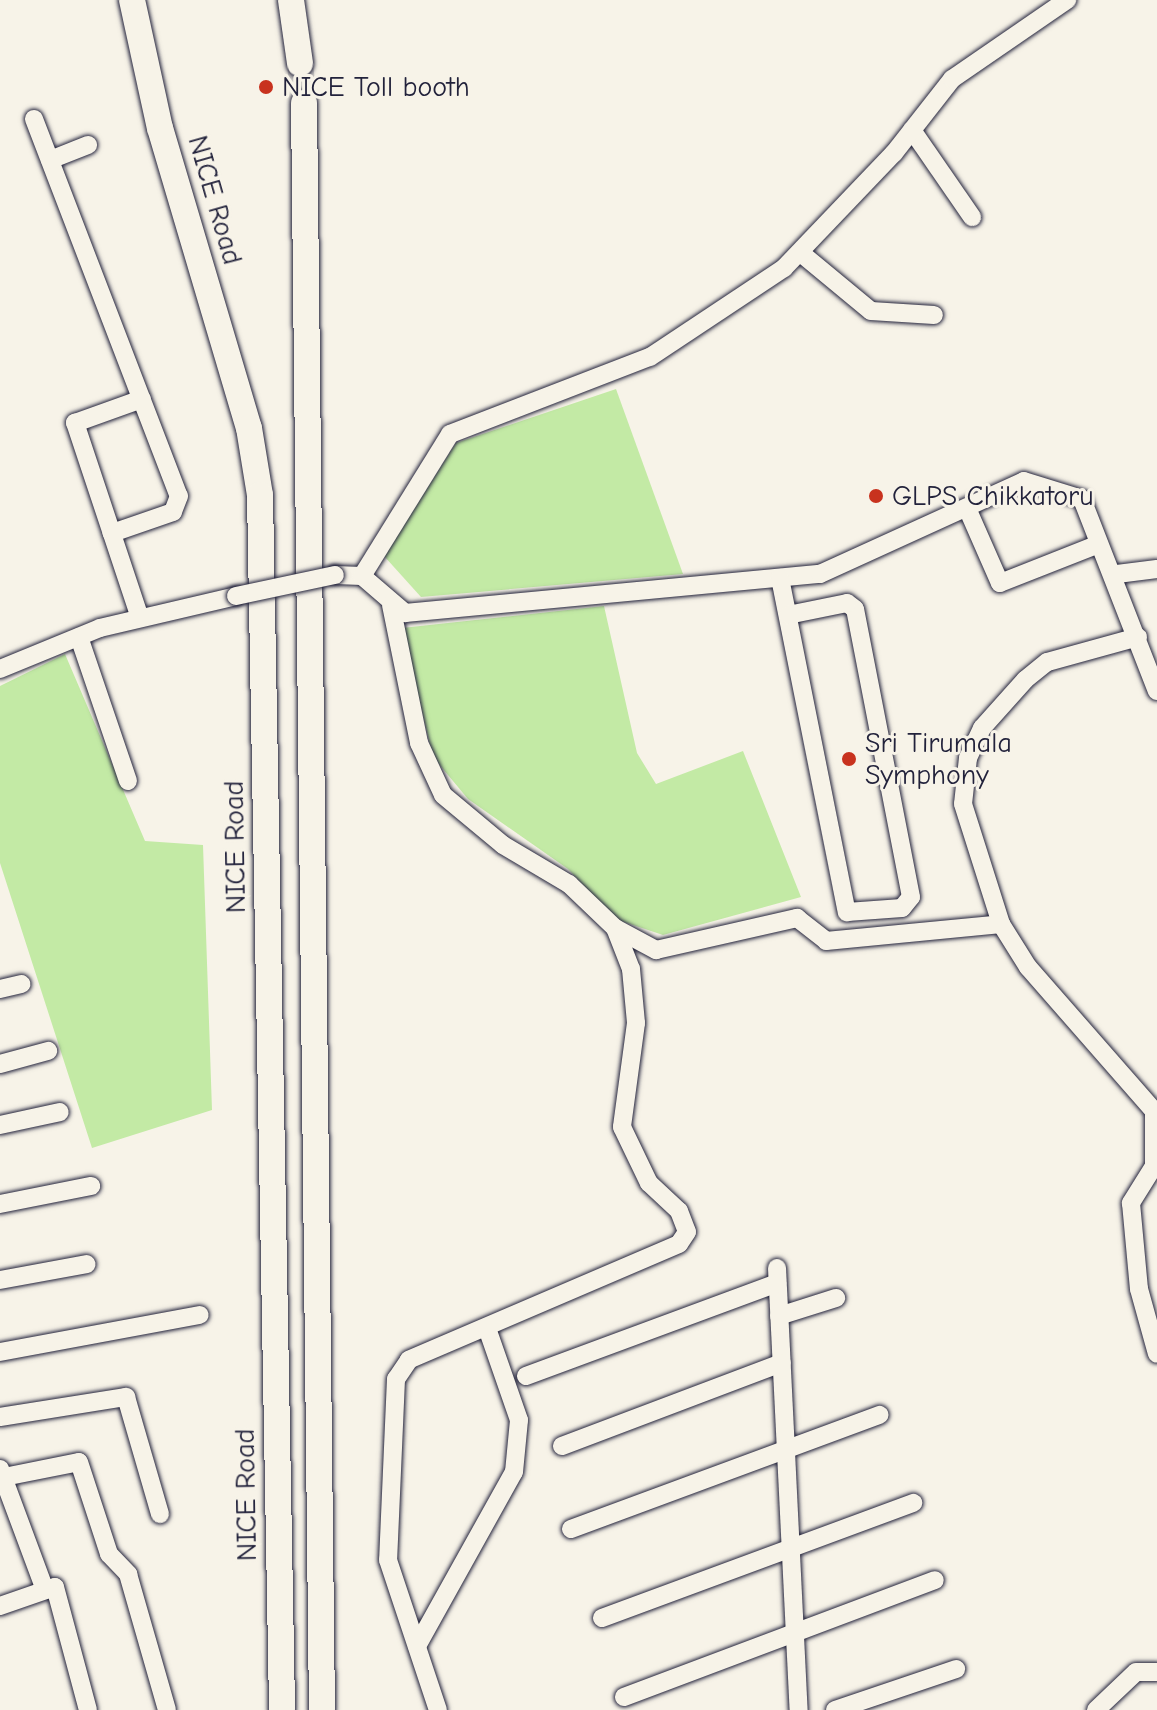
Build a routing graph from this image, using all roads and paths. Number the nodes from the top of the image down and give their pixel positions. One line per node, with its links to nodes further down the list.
1 (132, 0): 70 (highway, NICE Road)
2 (291, 0): 4 (highway)
3 (1067, 0): 7 (street)
4 (300, 63)
5 (304, 103): 71 (highway)
6 (34, 119): 9 (street)
7 (912, 130): 10 (street); 11 (street)
8 (88, 145): 9 (street)
9 (50, 160): 13 (street)
10 (972, 217)
11 (802, 254): 12 (street); 19 (street)
12 (934, 315)
13 (142, 399): 15 (street); 15 (street)
14 (967, 508): 16 (street); 16 (street); 20 (street)
15 (112, 533): 23 (street)
16 (1099, 544): 18 (street)
17 (1157, 569): 18 (street)
18 (1117, 574): 25 (street)
19 (362, 576): 21 (street); 23 (street, bridge)
20 (788, 577): 21 (street); 22 (street)
21 (391, 605): 30 (street)
22 (796, 614): 22 (street)
23 (140, 618): 24 (street)
24 (79, 637): 26 (street); 28 (street)
25 (1138, 637): 27 (street); 29 (street)
26 (0, 669)
27 (1157, 691)
28 (128, 781)
29 (1001, 924): 30 (street); 35 (street)
30 (615, 928): 45 (street)
31 (21, 984): 32 (street)
32 (0, 989)
33 (48, 1051): 34 (street)
34 (0, 1064)
35 (1155, 1110): 47 (street)
36 (60, 1112): 37 (street)
37 (0, 1125)
38 (91, 1186): 39 (street)
39 (0, 1204)
40 (87, 1264): 41 (street)
41 (0, 1280)
42 (836, 1298): 44 (street)
43 (200, 1315): 46 (street)
44 (779, 1316): 48 (street); 49 (street)
45 (487, 1328): 64 (street); 64 (street)
46 (0, 1352)
47 (1157, 1354)
48 (782, 1363): 52 (street); 53 (street)
49 (526, 1376)
50 (880, 1415): 53 (street)
51 (0, 1417): 56 (street)
52 (562, 1446)
53 (786, 1447): 57 (street); 58 (street)
54 (2, 1473): 60 (street); 69 (street)
55 (913, 1503): 58 (street)
56 (160, 1514)
57 (571, 1529)
58 (792, 1549): 62 (street); 63 (street)
59 (935, 1580): 63 (street)
60 (45, 1590): 61 (street); 68 (street)
61 (0, 1606)
62 (602, 1618)
63 (797, 1632): 67 (street); 73 (street)
64 (417, 1646): 72 (street)
65 (956, 1669): 74 (street)
66 (1157, 1672): 75 (street)
67 (624, 1697)
68 (88, 1710)
69 (167, 1710)
70 (282, 1710)
71 (322, 1710)
72 (438, 1710)
73 (799, 1710)
74 (835, 1710)
75 (1096, 1710)

